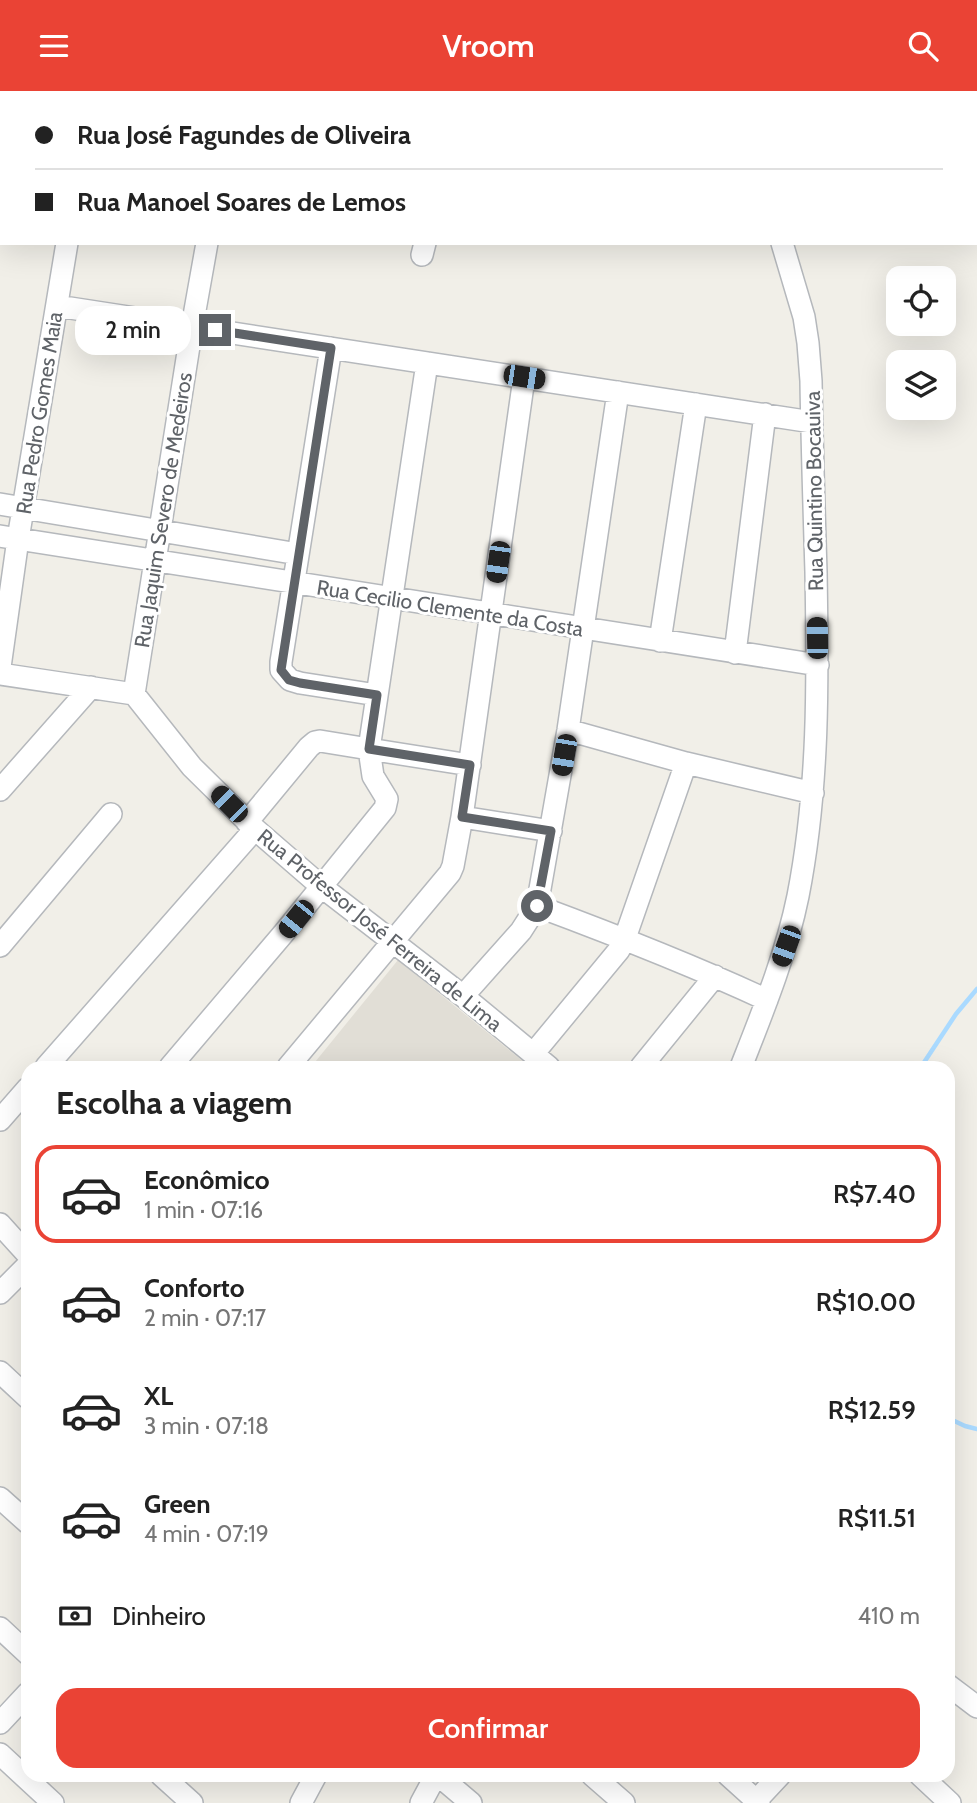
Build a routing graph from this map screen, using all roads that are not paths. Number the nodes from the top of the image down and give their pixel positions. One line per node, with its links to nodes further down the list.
1 (67, 245): 4 (street, Rua Pedro Gomes Maia)
2 (207, 245): 5 (street, Rua Jaquim Severo de Medeiros)
3 (783, 245): 12 (street, Rua Quintino Bocauiva)
4 (57, 306): 5 (street); 14 (street, Rua Pedro Gomes Maia)
5 (192, 327): 6 (street); 15 (street, Rua Jaquim Severo de Medeiros)
6 (331, 348): 7 (street); 17 (street)
7 (427, 363): 8 (street); 20 (street)
8 (524, 377): 9 (street); 21 (street)
9 (618, 392): 10 (street); 22 (street)
10 (696, 404): 11 (street); 23 (street)
11 (765, 414): 12 (street); 24 (street)
12 (812, 422): 25 (street, Rua Quintino Bocauiva)
13 (0, 503): 14 (street, Rua Cecilio Clemente da Costa)
14 (23, 507): 15 (street, Rua Cecilio Clemente da Costa); 16 (street, Rua Pedro Gomes Maia)
15 (160, 530): 17 (street, Rua Cecilio Clemente da Costa); 18 (street, Rua Jaquim Severo de Medeiros)
16 (9, 538): 18 (street, Rua Cecilio Clemente da Costa); 26 (street, Rua Pedro Gomes Maia)
17 (298, 554): 19 (street)
18 (155, 561): 19 (street, Rua Cecilio Clemente da Costa); 29 (street, Rua Jaquim Severo de Medeiros)
19 (293, 583): 20 (street, Rua Cecilio Clemente da Costa); 30 (street)
20 (392, 598): 21 (street, Rua Cecilio Clemente da Costa); 30 (street)
21 (491, 614): 22 (street, Rua Cecilio Clemente da Costa); 34 (street)
22 (583, 629): 23 (street, Rua Cecilio Clemente da Costa); 31 (street)
23 (660, 641): 24 (street, Rua Cecilio Clemente da Costa)
24 (735, 653): 25 (street, Rua Cecilio Clemente da Costa)
25 (818, 666): 36 (street, Rua Quintino Bocauiva)
26 (0, 667)
27 (0, 674): 28 (street)
28 (90, 687): 29 (street); 35 (street)
29 (134, 694): 39 (street, Rua Professor José Ferreira de Lima)
30 (377, 695): 32 (street)
31 (568, 730): 33 (street); 40 (street)
32 (369, 749): 34 (street); 39 (street); 41 (street)
33 (686, 763): 36 (street); 43 (street)
34 (470, 765): 38 (street)
35 (0, 790)
36 (813, 793): 48 (street, Rua Quintino Bocauiva)
37 (111, 814): 45 (street)
38 (462, 817): 40 (street); 44 (street)
39 (251, 826): 41 (street, Rua Professor José Ferreira de Lima); 49 (street)
40 (551, 831): 42 (street)
41 (322, 887): 44 (street, Rua Professor José Ferreira de Lima); 50 (street)
42 (537, 906): 43 (street); 47 (street)
43 (625, 938): 46 (street); 52 (street)
44 (392, 942): 47 (street, Rua Professor José Ferreira de Lima); 51 (street)
45 (0, 946)
46 (715, 976): 48 (street); 53 (street)
47 (463, 996): 52 (street, Rua Professor José Ferreira de Lima)
48 (767, 1000): 54 (street, Rua Quintino Bocauiva)
49 (51, 1061)
50 (175, 1061)
51 (293, 1061)
52 (541, 1061)
53 (646, 1061)
54 (743, 1061)
55 (21, 1096): 56 (street)
56 (0, 1120)
57 (0, 1224): 58 (street)
58 (21, 1242)
59 (21, 1272): 60 (street)
60 (0, 1293)
61 (0, 1498): 62 (street)
62 (21, 1517)
63 (0, 1628): 64 (street)
64 (21, 1648)
65 (955, 1690): 67 (street)
66 (21, 1700): 68 (street)
67 (977, 1707)
68 (0, 1723)
69 (0, 1754): 70 (street)
70 (21, 1773)
71 (30, 1782): 81 (street)
72 (169, 1782): 82 (street)
73 (310, 1782): 83 (street)
74 (433, 1782): 84 (street)
75 (446, 1782): 85 (street)
76 (600, 1782): 86 (street)
77 (735, 1782): 80 (street)
78 (774, 1782): 80 (street)
79 (928, 1782): 87 (street)
80 (756, 1802)
81 (53, 1803)
82 (192, 1803)
83 (301, 1803)
84 (421, 1803)
85 (471, 1803)
86 (624, 1803)
87 (950, 1803)

